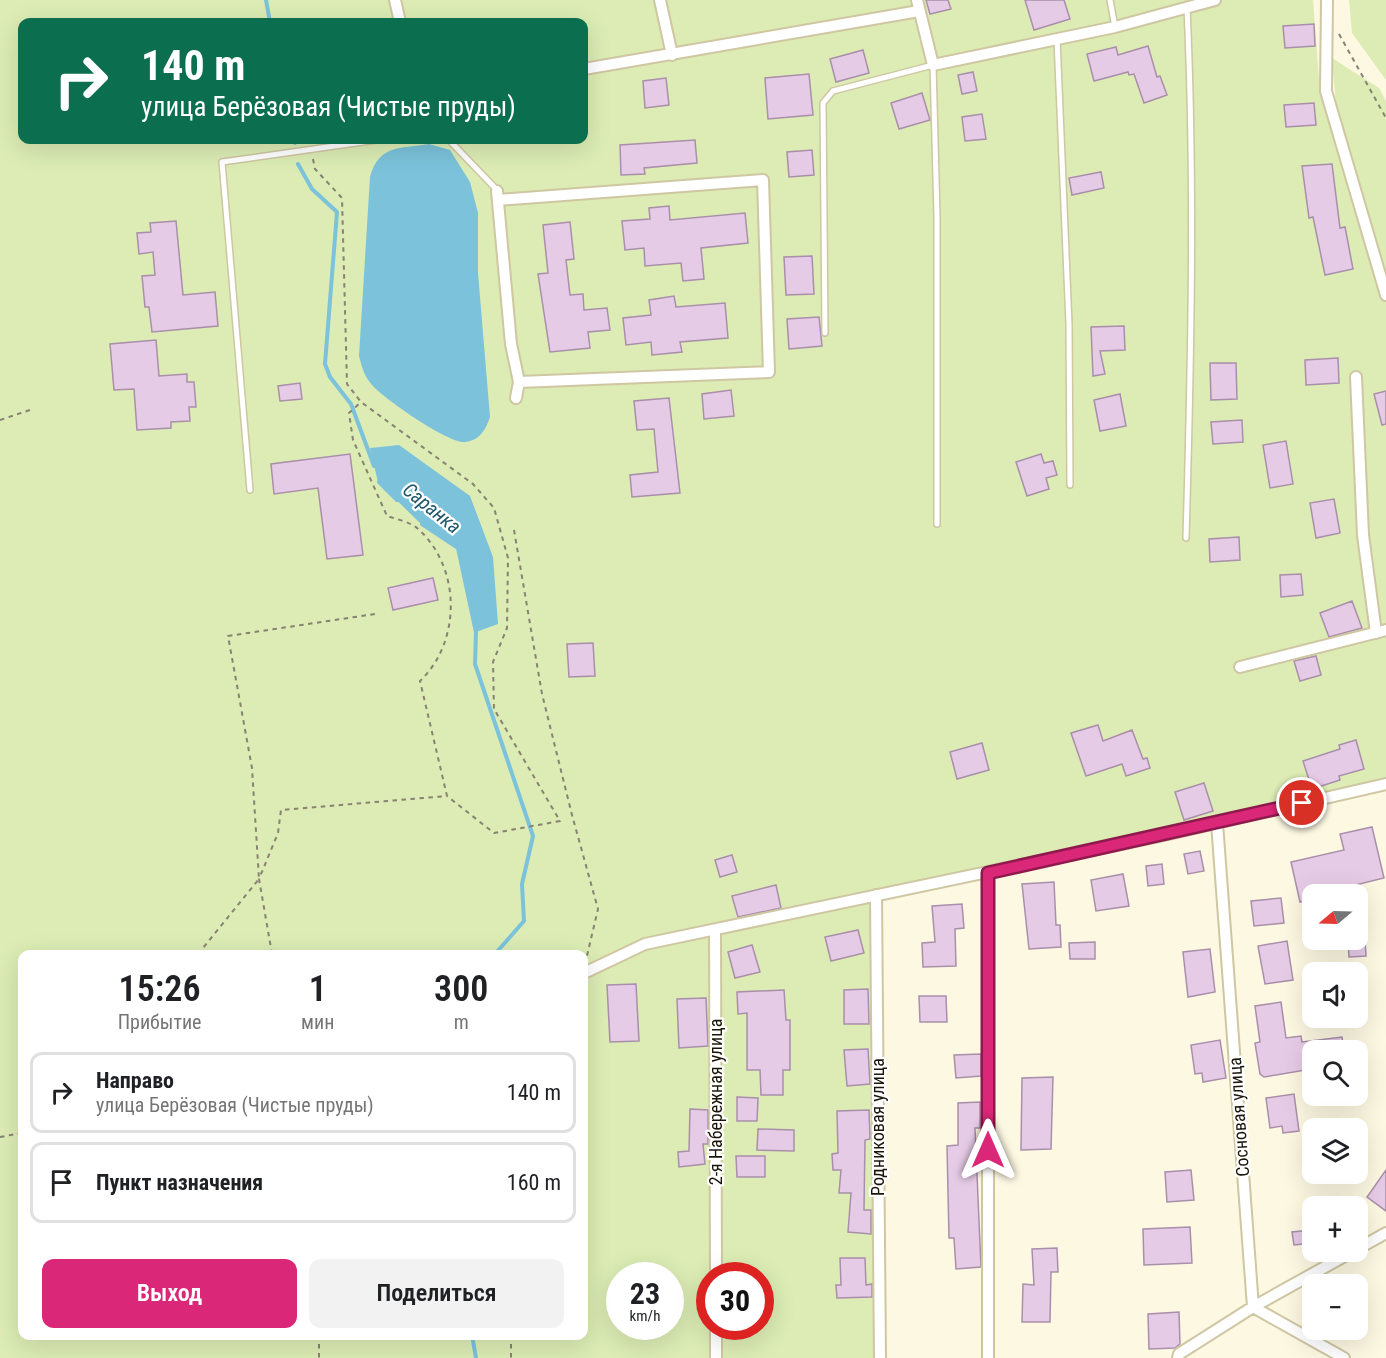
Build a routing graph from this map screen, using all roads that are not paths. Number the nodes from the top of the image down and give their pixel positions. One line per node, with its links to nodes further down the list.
1 (395, 0): 8 (street)
2 (660, 0): 11 (street)
3 (1110, 0): 9 (lane)
4 (1215, 0): 7 (street)
5 (1327, 0): 17 (street)
6 (918, 5): 11 (street); 12 (street)
7 (1187, 7): 9 (street); 25 (lane)
8 (399, 18)
9 (1115, 27): 10 (street)
10 (1057, 39): 12 (street); 22 (lane)
11 (672, 55): 13 (street)
12 (933, 65): 18 (lane); 24 (lane)
13 (588, 68)
14 (347, 144): 23 (lane)
15 (453, 144): 16 (lane)
16 (498, 195): 20 (street); 20 (street)
17 (1386, 295)
18 (825, 333)
19 (1356, 377): 26 (street)
20 (519, 382): 21 (street)
21 (516, 398)
22 (1070, 484)
23 (250, 490)
24 (938, 524)
25 (1186, 538)
26 (1381, 631): 27 (street)
27 (1240, 667)
28 (1386, 784): 29 (street)
29 (1217, 823): 30 (street); 36 (street, Сосновая улица)
30 (988, 873): 31 (street); 40 (street)
31 (876, 895): 32 (street); 39 (street, Родниковая улица)
32 (716, 930): 33 (street); 35 (street, 2-я Набережная улица)
33 (588, 971)
34 (1386, 1233): 36 (street)
35 (716, 1262)
36 (1253, 1308): 41 (street); 42 (street)
37 (716, 1340): 38 (street)
38 (716, 1358)
39 (880, 1358)
40 (988, 1358)
41 (1178, 1358)
42 (1344, 1358)

